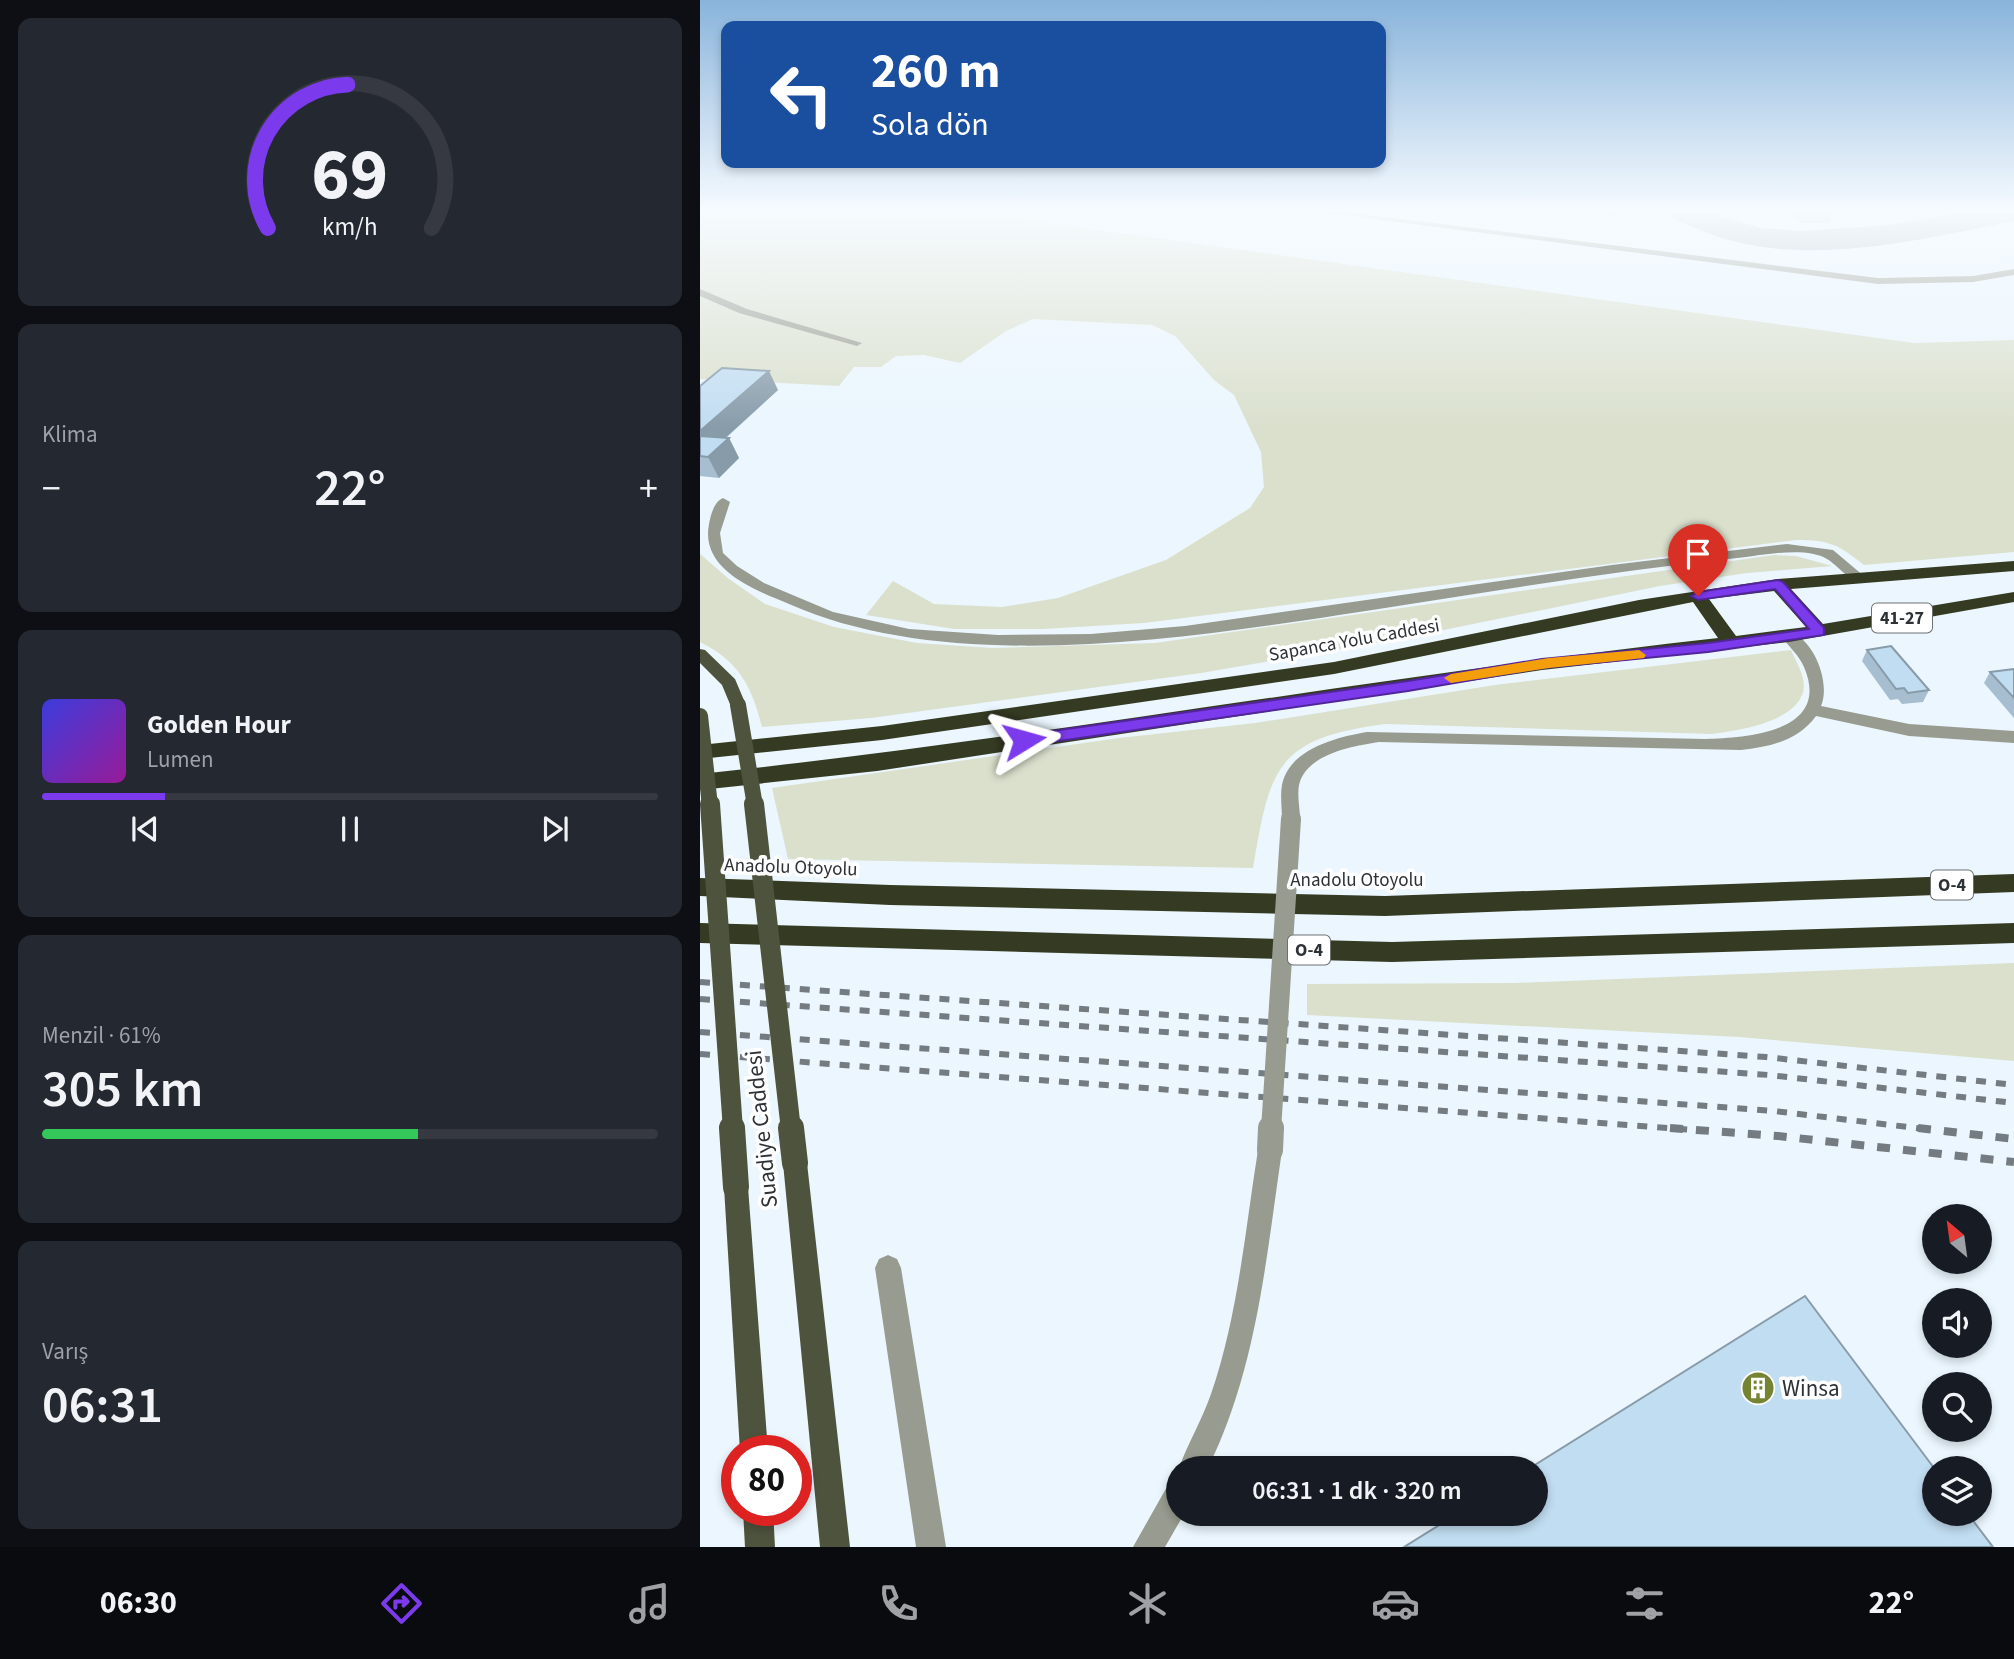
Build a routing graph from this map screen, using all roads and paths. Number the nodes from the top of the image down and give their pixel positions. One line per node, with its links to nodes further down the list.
1 (700, 292): 2 (street)
2 (857, 343)
3 (723, 502): 5 (street)
4 (2014, 566): 5 (highway, Sapanca Yolu Caddesi)
5 (1858, 577): 6 (highway, Sapanca Yolu Caddesi)
6 (1778, 584): 7 (highway, Sapanca Yolu Caddesi); 9 (highway)
7 (1698, 596): 11 (highway); 16 (highway, Sapanca Yolu Caddesi)
8 (2014, 597): 9 (highway, 41-27)
9 (1819, 632): 10 (highway, 41-27)
10 (1788, 636): 11 (highway, 41-27); 13 (street)
11 (1732, 644): 17 (highway, 41-27)
12 (700, 654): 30 (main road, Suadiye Caddesi, bridge)
13 (1814, 710): 15 (street); 26 (street, bridge)
14 (700, 716): 19 (main road, Suadiye Caddesi, bridge)
15 (2014, 737)
16 (700, 752)
17 (700, 782)
18 (700, 826): 19 (main road)
19 (716, 856): 25 (main road, Suadiye Caddesi, bridge)
20 (2014, 883): 21 (highway, Anadolu Otoyolu / O-4)
21 (700, 887)
22 (700, 933): 23 (highway, O-4)
23 (2014, 933)
24 (888, 1268): 31 (street)
25 (753, 1435)
26 (1198, 1456)
27 (1166, 1516): 32 (street)
28 (759, 1526): 29 (main road)
29 (760, 1547)
30 (835, 1547)
31 (931, 1547)
32 (1148, 1547)

